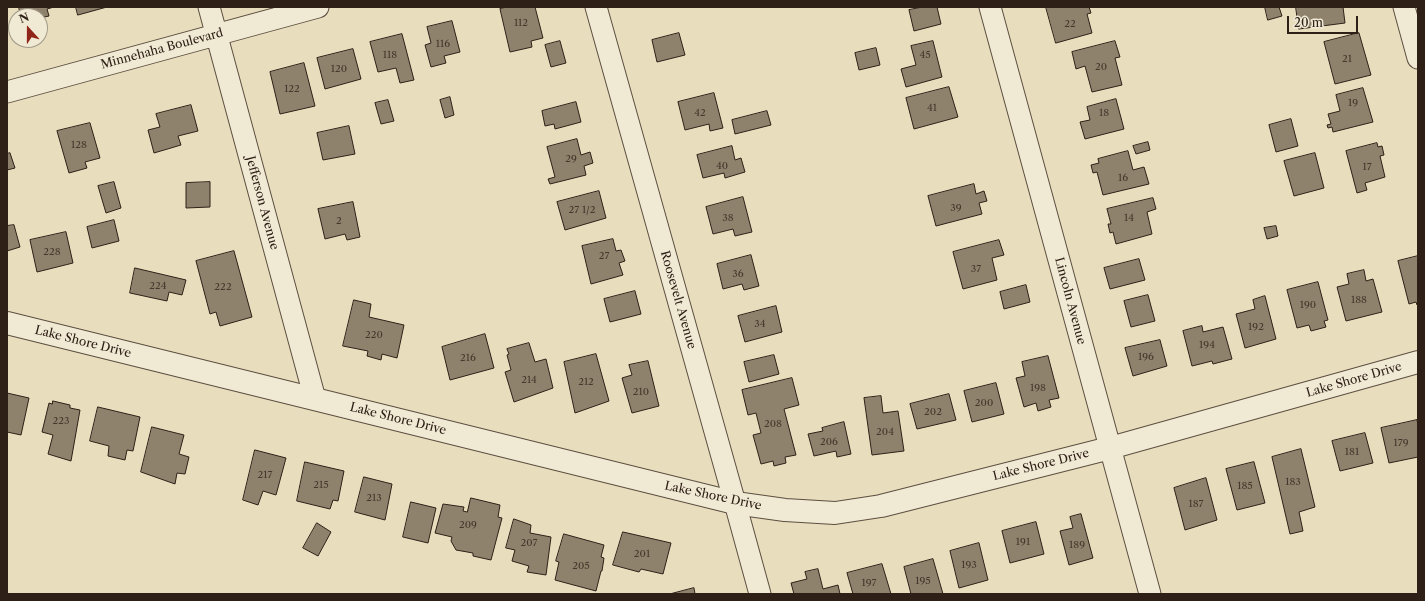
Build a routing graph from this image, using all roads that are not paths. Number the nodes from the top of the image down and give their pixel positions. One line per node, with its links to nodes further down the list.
1 (209, 7): 6 (street, Jefferson Avenue)
2 (318, 7): 6 (street, Minnehaha Boulevard)
3 (596, 7): 13 (street, Roosevelt Avenue)
4 (990, 7): 12 (street, Lincoln Avenue)
5 (1404, 7): 7 (street)
6 (216, 35): 8 (street, Minnehaha Boulevard); 11 (street, Jefferson Avenue)
7 (1418, 58)
8 (7, 92)
9 (7, 323): 11 (street, Lake Shore Drive)
10 (1418, 362): 12 (street, Lake Shore Drive)
11 (315, 399): 13 (street, Lake Shore Drive)
12 (1110, 448): 13 (street, Lake Shore Drive); 15 (street, Lincoln Avenue)
13 (735, 503): 14 (street, Roosevelt Avenue)
14 (760, 594)
15 (1150, 594)

